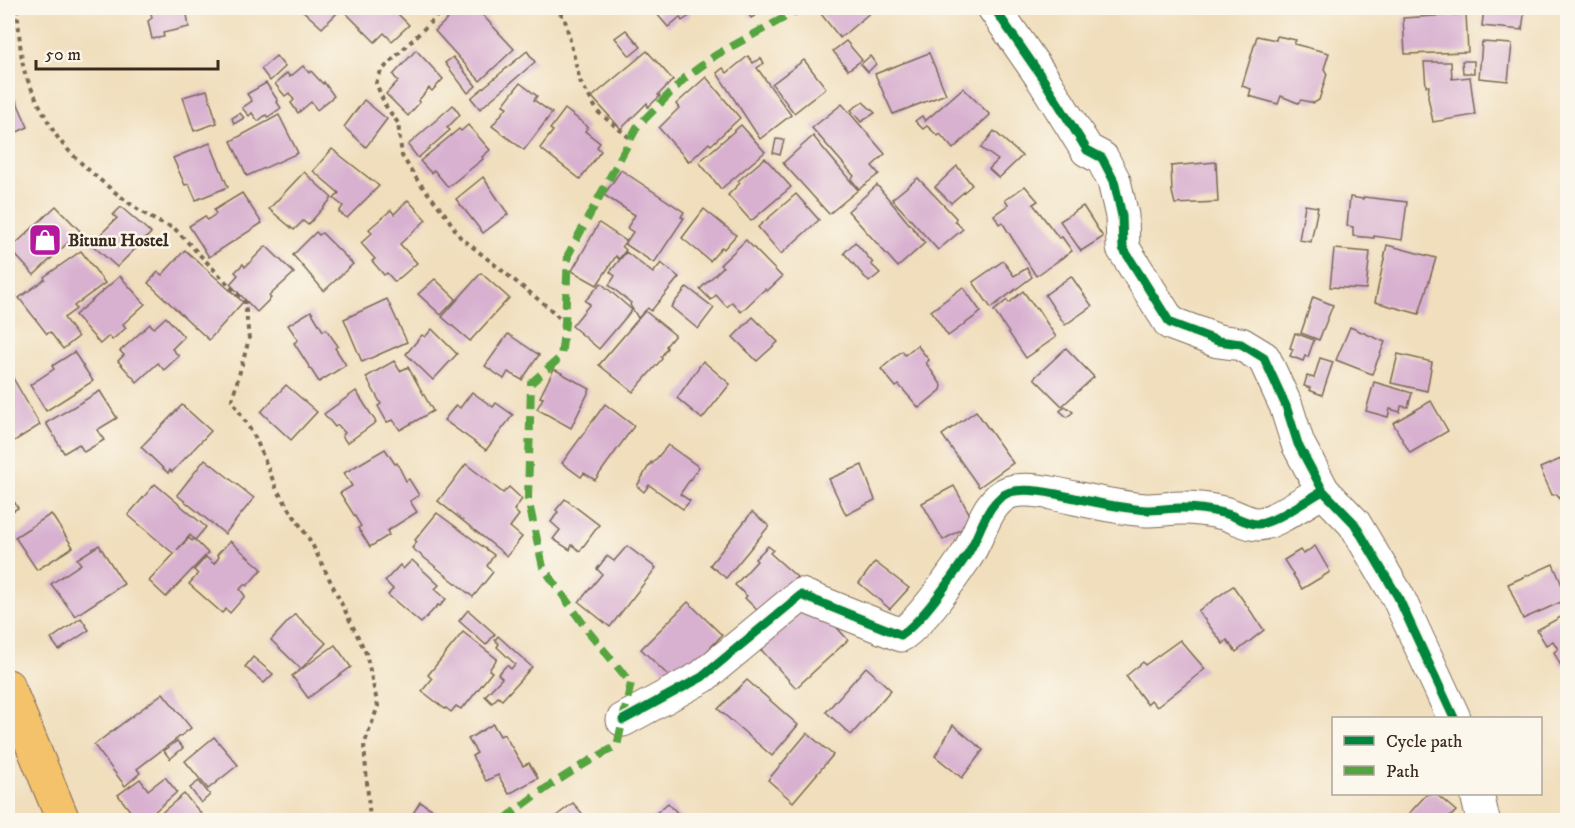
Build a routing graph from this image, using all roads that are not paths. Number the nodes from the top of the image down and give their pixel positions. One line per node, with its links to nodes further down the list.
1 (994, 8): 2 (street)
2 (1323, 491): 4 (street); 5 (street)
3 (8, 686): 7 (main road)
4 (1454, 717)
5 (623, 720)
6 (1477, 795): 8 (street)
7 (63, 820)
8 (1483, 820)

